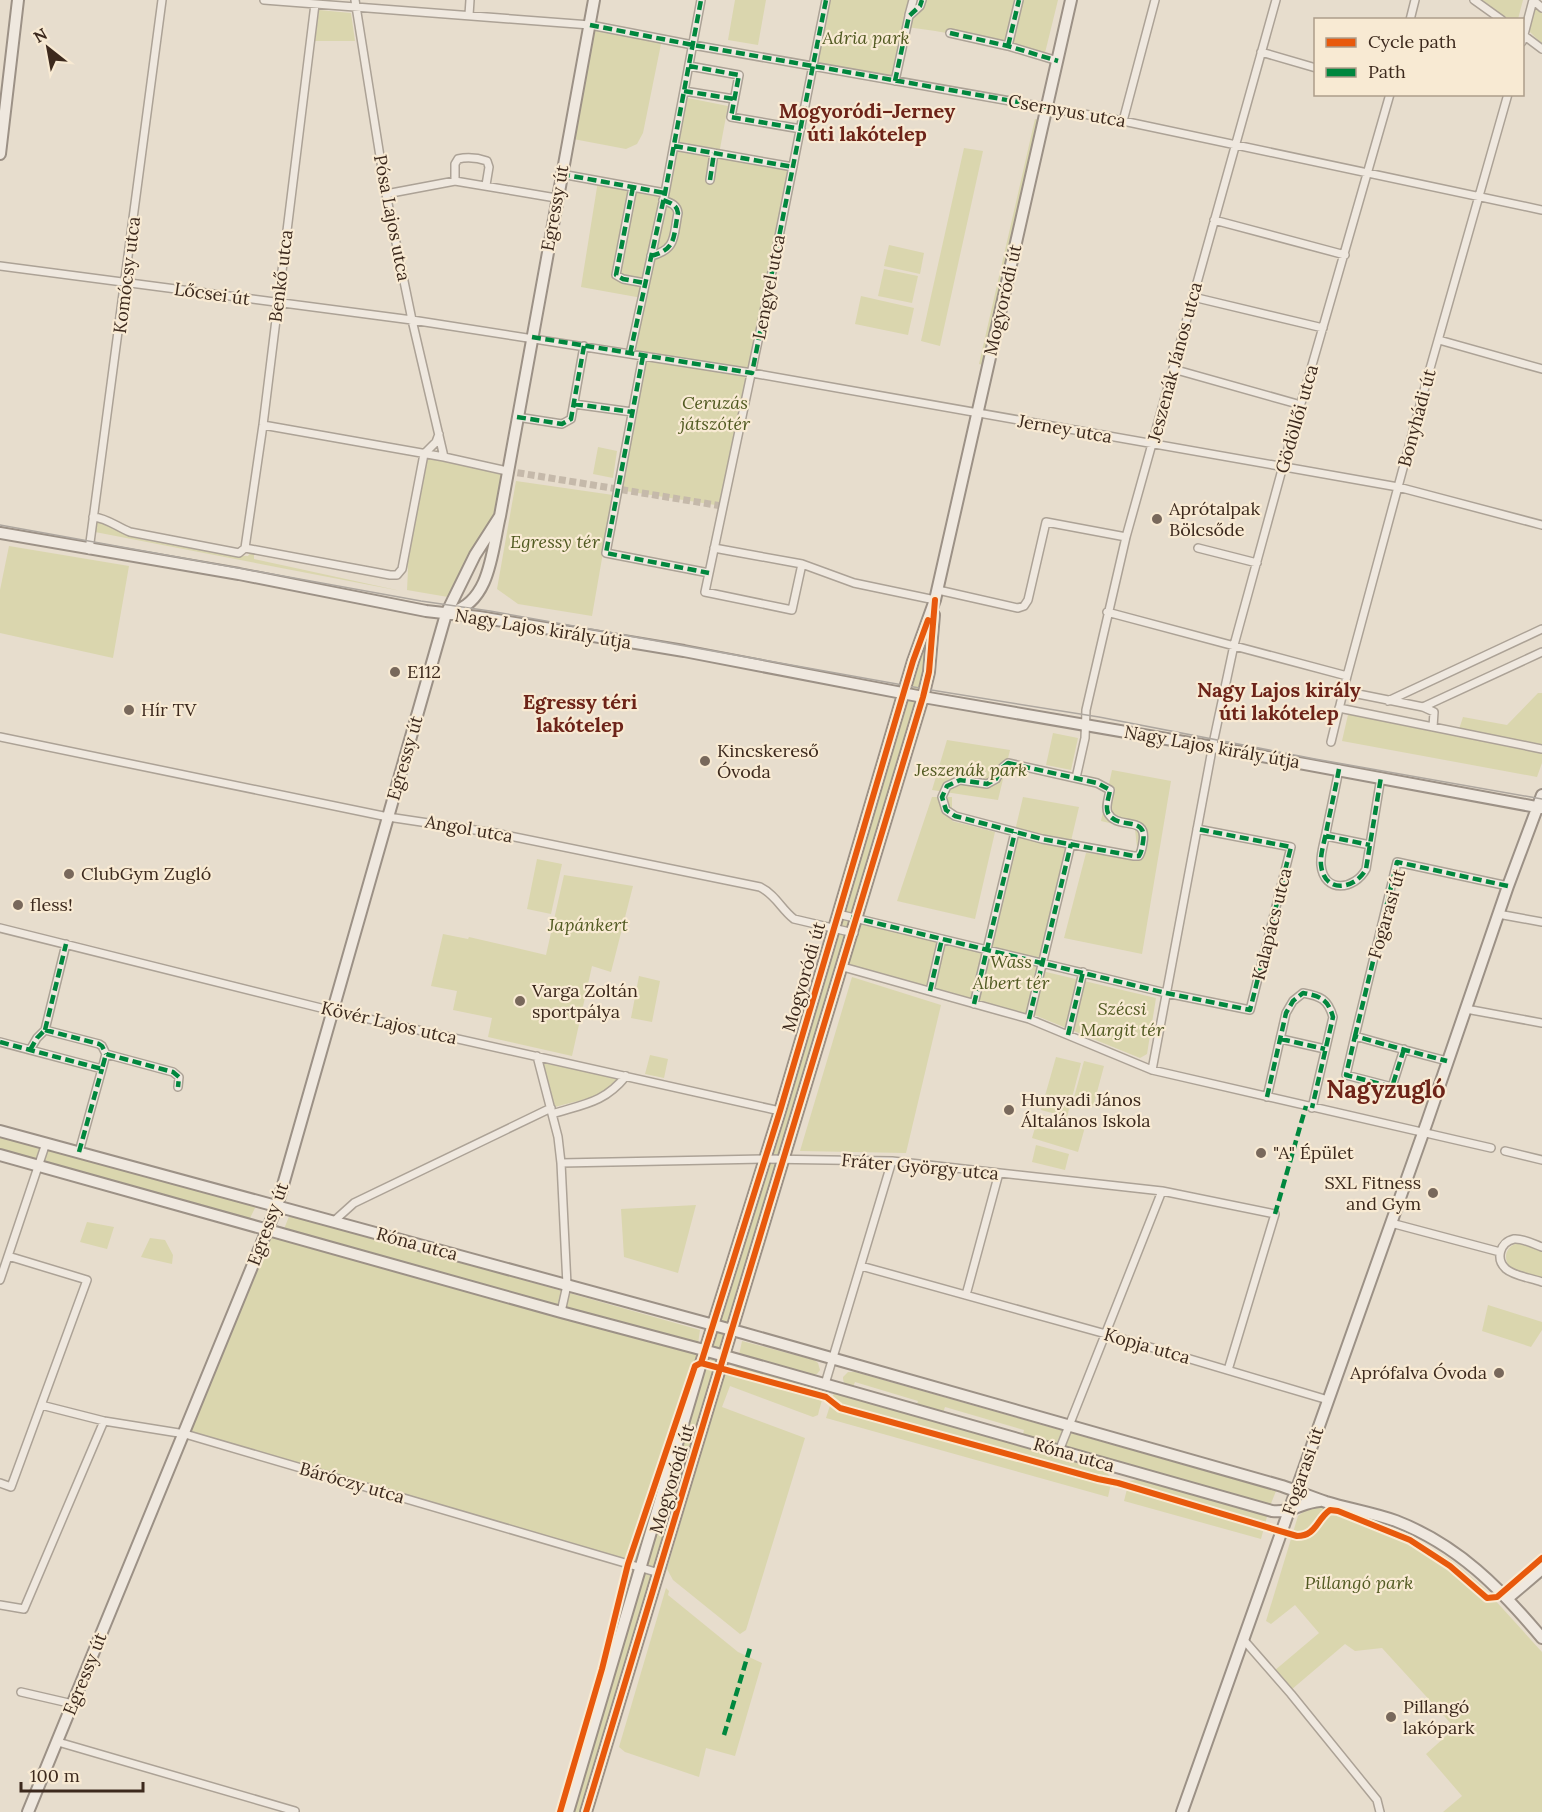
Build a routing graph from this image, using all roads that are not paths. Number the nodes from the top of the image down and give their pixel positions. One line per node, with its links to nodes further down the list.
1 (18, 0): 44 (street)
2 (162, 0): 65 (street, Komócsy utca)
3 (264, 0): 17 (street, Csernyus utca)
4 (470, 0): 20 (street)
5 (594, 0): 24 (street, Egressy út)
6 (701, 0): 28 (street)
7 (826, 0): 34 (street, Lengyel utca)
8 (913, 0): 21 (street)
9 (922, 0): 21 (street)
10 (1019, 0): 29 (street)
11 (1071, 0): 32 (street, Mogyoródi út)
12 (1155, 0): 42 (street)
13 (1276, 0): 31 (street, Jeszenák János utca)
14 (1415, 0): 22 (street)
15 (1474, 0): 23 (street)
16 (1533, 0): 19 (street); 26 (street)
17 (315, 4): 18 (street, Csernyus utca); 68 (street, Benkő utca)
18 (356, 4): 20 (street, Csernyus utca); 56 (street, Pósa Lajos utca)
19 (1542, 8)
20 (469, 15): 24 (street, Csernyus utca)
21 (909, 16): 36 (street)
22 (1410, 18)
23 (1499, 18)
24 (590, 25): 28 (street, Csernyus utca); 50 (street, Egressy út)
25 (950, 33): 29 (street)
26 (1524, 33)
27 (1524, 38): 30 (street)
28 (693, 45): 33 (street); 34 (street, Csernyus utca)
29 (1008, 46): 32 (street)
30 (1542, 50)
31 (1261, 52): 35 (street); 45 (street, Jeszenák János utca)
32 (1058, 61): 41 (street, Mogyoródi út)
33 (689, 66): 37 (street); 40 (street)
34 (813, 66): 36 (street, Csernyus utca); 43 (street, Lengyel utca)
35 (1314, 67)
36 (895, 81): 41 (street, Csernyus utca)
37 (684, 91): 40 (street); 46 (street)
38 (1389, 96): 51 (street, Gödöllői utca)
39 (1507, 96): 59 (street, Bonyhádi út)
40 (734, 99): 43 (street)
41 (1047, 107): 42 (street, Csernyus utca); 82 (street, Mogyoródi út)
42 (1124, 121): 45 (street, Csernyus utca)
43 (801, 129): 49 (street, Lengyel utca)
44 (2, 132): 48 (street)
45 (1236, 145): 51 (street, Csernyus utca); 61 (street, Jeszenák János utca)
46 (674, 146): 47 (street); 57 (street)
47 (714, 153): 49 (street); 52 (street)
48 (0, 154)
49 (793, 167): 78 (street, Lengyel utca)
50 (561, 174): 55 (street); 58 (street, Egressy út)
51 (1367, 174): 59 (street, Csernyus utca); 62 (street, Gödöllői utca)
52 (710, 180)
53 (455, 181): 54 (street); 54 (street); 56 (street)
54 (486, 184): 58 (street)
55 (633, 187): 57 (street); 66 (street)
56 (386, 194): 69 (street, Pósa Lajos utca)
57 (664, 196): 63 (street); 63 (street)
58 (556, 198): 71 (street, Egressy út)
59 (1479, 198): 60 (street, Csernyus utca); 72 (street, Bonyhádi út)
60 (1542, 210)
61 (1214, 220): 62 (street); 67 (street, Jeszenák János utca)
62 (1345, 255): 70 (street, Gödöllői utca)
63 (651, 256): 66 (street)
64 (0, 266): 65 (street, Lőcsei út)
65 (126, 283): 68 (street, Lőcsei út); 93 (street, Komócsy utca)
66 (645, 283): 74 (street)
67 (1193, 297): 70 (street); 76 (street, Jeszenák János utca)
68 (278, 303): 69 (street, Lőcsei út); 84 (street, Benkő utca)
69 (412, 320): 71 (street, Lőcsei út); 85 (street, Pósa Lajos utca)
70 (1323, 327): 80 (street, Gödöllői utca)
71 (532, 337): 73 (street, Jerney utca); 83 (street, Egressy út)
72 (1440, 340): 77 (street); 91 (street, Bonyhádi út)
73 (584, 346): 74 (street, Jerney utca); 79 (street)
74 (630, 354): 75 (street, Jerney utca)
75 (643, 356): 78 (street, Jerney utca); 81 (street)
76 (1173, 369): 80 (street); 86 (street, Jeszenák János utca)
77 (1542, 369)
78 (752, 373): 82 (street, Jerney utca); 98 (street, Lengyel utca)
79 (574, 404): 81 (street); 83 (street)
80 (1300, 405): 89 (street, Gödöllői utca)
81 (632, 412): 105 (street)
82 (978, 414): 86 (street, Jerney utca); 106 (street, Mogyoródi út)
83 (518, 417): 90 (street, Egressy út)
84 (263, 425): 87 (street); 97 (street, Benkő utca)
85 (439, 434): 87 (street); 88 (street, Pósa Lajos utca)
86 (1153, 445): 89 (street, Jerney utca); 96 (street, Jeszenák János utca)
87 (424, 453): 88 (street); 97 (street)
88 (444, 457): 90 (street)
89 (1283, 466): 91 (street, Jerney utca); 103 (street, Gödöllői utca)
90 (507, 471): 92 (street, Egressy út)
91 (1398, 487): 94 (street, Jerney utca); 112 (street, Bonyhádi út)
92 (500, 516): 101 (street, Egressy út); 102 (street, Egressy út)
93 (93, 517): 97 (street); 100 (street, Komócsy utca)
94 (1542, 525)
95 (0, 533): 100 (street, Nagy Lajos király útja)
96 (1126, 537): 106 (street); 107 (street, Jeszenák János utca)
97 (245, 548)
98 (714, 548): 104 (street); 105 (street, Lengyel utca)
99 (1198, 548): 103 (street)
100 (89, 549): 108 (street, Nagy Lajos király útja)
101 (475, 555): 102 (street); 108 (street, Egressy út)
102 (490, 558): 108 (street, Egressy út)
103 (1257, 563): 110 (street, Gödöllői utca)
104 (802, 564): 105 (street); 106 (street)
105 (708, 573)
106 (937, 595): 114 (street, Mogyoródi út); 115 (street, Mogyoródi út)
107 (1107, 612): 110 (street); 119 (street, Jeszenák János utca)
108 (446, 614): 114 (street, Nagy Lajos király útja); 130 (street, Egressy út)
109 (1542, 629): 116 (street)
110 (1234, 645): 112 (street); 123 (street, Gödöllői utca)
111 (1542, 652): 117 (street)
112 (1347, 676): 113 (street, Bonyhádi út)
113 (1343, 691): 116 (street); 118 (street, Bonyhádi út)
114 (904, 694): 115 (street, Nagy Lajos király útja); 137 (street, Mogyoródi út)
115 (923, 697): 119 (street, Nagy Lajos király útja); 139 (street, Mogyoródi út)
116 (1388, 701): 117 (street)
117 (1424, 707): 120 (street)
118 (1339, 708): 120 (street); 122 (street, Bonyhádi út)
119 (1085, 726): 123 (street, Nagy Lajos király útja); 127 (street)
120 (1433, 727): 124 (street)
121 (0, 736): 130 (street, Angol utca)
122 (1332, 742)
123 (1213, 747): 125 (street, Nagy Lajos király útja); 131 (street)
124 (1542, 749)
125 (1339, 770): 126 (street, Nagy Lajos király útja); 133 (street)
126 (1381, 777): 129 (street, Nagy Lajos király útja); 135 (street)
127 (1076, 778): 132 (street); 134 (street)
128 (1542, 795): 129 (street, Fogarasi út)
129 (1540, 808): 136 (street, Fogarasi út)
130 (388, 817): 142 (street, Angol utca); 154 (street, Egressy út)
131 (1197, 829): 151 (street); 151 (street, Kalapács utca)
132 (1015, 832): 134 (street); 146 (street)
133 (1326, 836): 135 (street); 135 (street)
134 (1071, 844): 147 (street)
135 (1370, 845)
136 (1508, 886): 138 (street, Fogarasi út); 159 (street, Fogarasi út)
137 (838, 914): 139 (street); 142 (street, Mogyoródi út)
138 (1498, 914): 140 (street); 153 (street, Fogarasi út)
139 (858, 918): 143 (street, Mogyoródi út); 144 (street)
140 (1542, 922)
141 (0, 928): 145 (street, Kövér Lajos utca)
142 (834, 928): 143 (street, Angol utca); 175 (street, Mogyoródi út)
143 (854, 933): 148 (street, Mogyoródi út)
144 (942, 939): 146 (street); 150 (street)
145 (66, 944): 154 (street, Kövér Lajos utca); 157 (street)
146 (987, 950): 147 (street); 152 (street)
147 (1042, 963): 149 (street); 155 (street)
148 (843, 967): 150 (street); 184 (street, Mogyoródi út)
149 (1083, 972): 151 (street); 158 (street)
150 (930, 991): 152 (street)
151 (1166, 993): 169 (street)
152 (974, 1004): 155 (street)
153 (1466, 1009): 156 (street); 167 (street, Fogarasi út)
154 (333, 1011): 166 (street, Kövér Lajos utca); 191 (street, Egressy út)
155 (1029, 1019): 158 (street)
156 (1542, 1023)
157 (45, 1030): 164 (street); 165 (street)
158 (1068, 1035): 169 (street)
159 (1355, 1036): 163 (street); 163 (street, Fogarasi út)
160 (1281, 1040): 162 (street); 162 (street); 172 (street)
161 (0, 1042): 164 (street)
162 (1325, 1049): 173 (street)
163 (1404, 1049): 167 (street)
164 (30, 1050): 168 (street)
165 (106, 1054): 168 (street); 171 (street)
166 (537, 1056): 170 (street, Kövér Lajos utca); 174 (street)
167 (1447, 1061): 177 (street, Fogarasi út)
168 (102, 1069): 181 (street)
169 (1152, 1070): 172 (street)
170 (627, 1076): 174 (street); 175 (street, Kövér Lajos utca)
171 (178, 1087)
172 (1267, 1097): 173 (street)
173 (1312, 1108): 177 (street)
174 (552, 1111): 187 (street); 192 (street)
175 (780, 1111): 183 (street, Mogyoródi út)
176 (0, 1131): 178 (street, Róna utca)
177 (1424, 1131): 179 (street); 193 (street, Fogarasi út)
178 (46, 1143): 181 (street, Róna utca); 188 (street)
179 (1488, 1147)
180 (1505, 1151): 185 (street)
181 (78, 1152): 191 (street, Róna utca)
182 (0, 1155): 188 (street, Róna utca)
183 (765, 1159): 184 (street, Fráter György utca); 187 (street, Fráter György utca); 204 (street, Mogyoródi út)
184 (785, 1159): 186 (street, Fráter György utca); 205 (street, Mogyoródi út)
185 (1542, 1160)
186 (892, 1161): 189 (street, Fráter György utca); 198 (street)
187 (561, 1163): 201 (street)
188 (39, 1165): 194 (street, Róna utca); 197 (street)
189 (999, 1173): 190 (street, Fráter György utca); 202 (street)
190 (1162, 1191): 206 (street); 210 (street, Fráter György utca)
191 (277, 1206): 192 (street, Róna utca); 194 (street, Egressy út)
192 (334, 1221): 201 (street, Róna utca)
193 (1391, 1223): 196 (street); 212 (street, Fogarasi út)
194 (268, 1230): 203 (street, Róna utca); 216 (street, Egressy út)
195 (1542, 1247): 196 (street)
196 (1500, 1252): 200 (street)
197 (8, 1256): 199 (street); 213 (street)
198 (861, 1266): 202 (street, Kopja utca); 209 (street)
199 (0, 1280)
200 (1542, 1281)
201 (567, 1285): 203 (street); 204 (street, Róna utca)
202 (966, 1295): 206 (street, Kopja utca)
203 (561, 1312): 207 (street, Róna utca)
204 (712, 1326): 205 (street, Róna utca); 207 (street, Mogyoródi út)
205 (733, 1331): 208 (street, Mogyoródi út); 209 (street, Róna utca)
206 (1107, 1334): 210 (street, Kopja utca); 215 (street)
207 (705, 1350): 208 (street, Róna utca); 222 (street, Mogyoródi út)
208 (725, 1356): 211 (street, Róna utca); 224 (street, Mogyoródi út)
209 (833, 1359): 211 (street); 215 (street, Róna utca)
210 (1228, 1370): 212 (street, Kopja utca)
211 (825, 1384): 217 (street, Róna utca)
212 (1328, 1400): 219 (street, Fogarasi út)
213 (41, 1405): 214 (street, Báróczy utca); 218 (street)
214 (104, 1421): 216 (street, Báróczy utca); 226 (street)
215 (1071, 1426): 217 (street); 219 (street, Róna utca)
216 (185, 1434): 222 (street, Báróczy utca); 230 (street, Egressy út)
217 (1059, 1451): 221 (street, Róna utca)
218 (0, 1483)
219 (1296, 1491): 220 (street, Róna utca); 221 (street, Fogarasi út)
220 (1323, 1501): 221 (street, Róna utca); 225 (street, Róna utca)
221 (1289, 1510): 228 (street, Fogarasi út)
222 (640, 1567): 224 (street, Báróczy utca); 234 (street, Mogyoródi út)
223 (1542, 1569): 225 (street)
224 (659, 1573): 235 (street, Mogyoródi út)
225 (1508, 1598): 227 (street, Róna utca)
226 (0, 1605)
227 (1542, 1638)
228 (1244, 1639): 236 (street, Fogarasi út); 237 (street)
229 (21, 1692): 230 (street)
230 (73, 1704): 231 (street, Egressy út)
231 (58, 1742): 232 (street); 233 (street, Egressy út)
232 (295, 1811)
233 (28, 1812)
234 (568, 1812)
235 (586, 1812)
236 (1182, 1812)
237 (1380, 1812)

